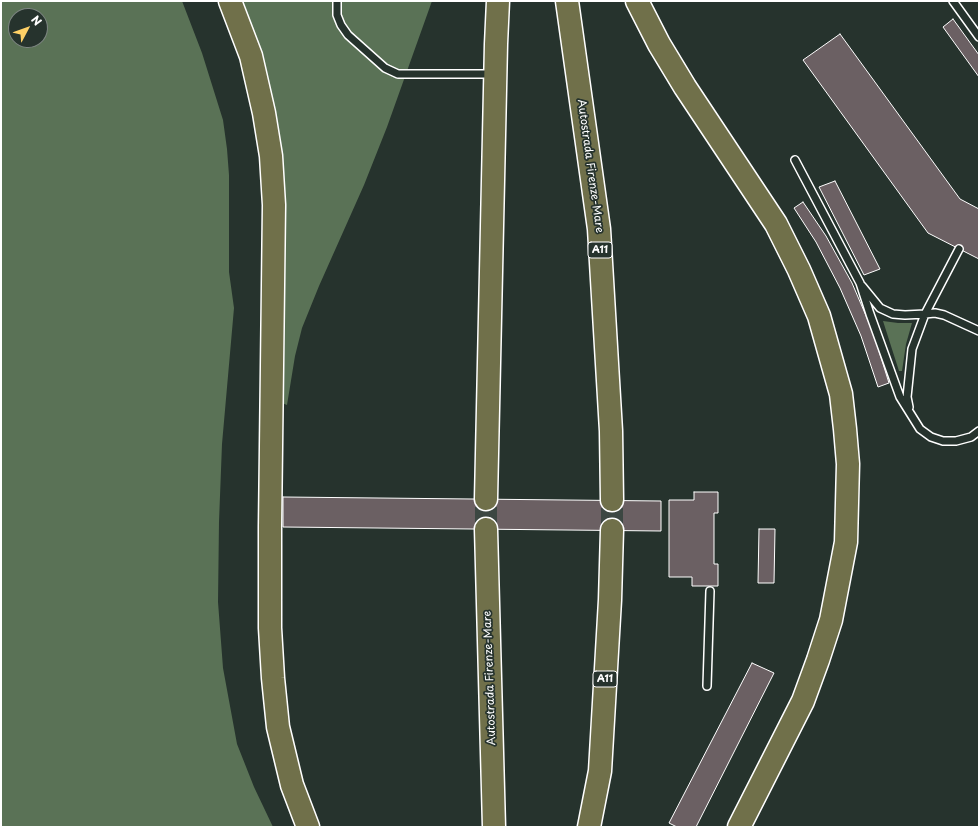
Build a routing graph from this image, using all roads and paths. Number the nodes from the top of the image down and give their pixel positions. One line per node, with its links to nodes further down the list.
1 (230, 1): 24 (highway)
2 (337, 1): 10 (lane)
3 (495, 1): 9 (highway)
4 (498, 1): 9 (highway)
5 (567, 1): 19 (highway, Autostrada Firenze-Mare / A11)
6 (637, 1): 27 (highway)
7 (953, 1): 8 (lane)
8 (979, 37)
9 (496, 44): 10 (highway)
10 (495, 74): 18 (highway)
11 (795, 160): 13 (lane)
12 (959, 249): 14 (lane)
13 (860, 282): 14 (lane); 16 (lane)
14 (925, 314): 15 (lane); 16 (lane)
15 (979, 331)
16 (910, 413): 17 (lane)
17 (979, 431)
18 (486, 499)
19 (612, 500)
20 (486, 529): 25 (highway, Autostrada Firenze-Mare)
21 (612, 530): 26 (highway, A11)
22 (710, 591): 23 (lane)
23 (707, 686)
24 (308, 827)
25 (494, 827)
26 (589, 827)
27 (739, 827)

